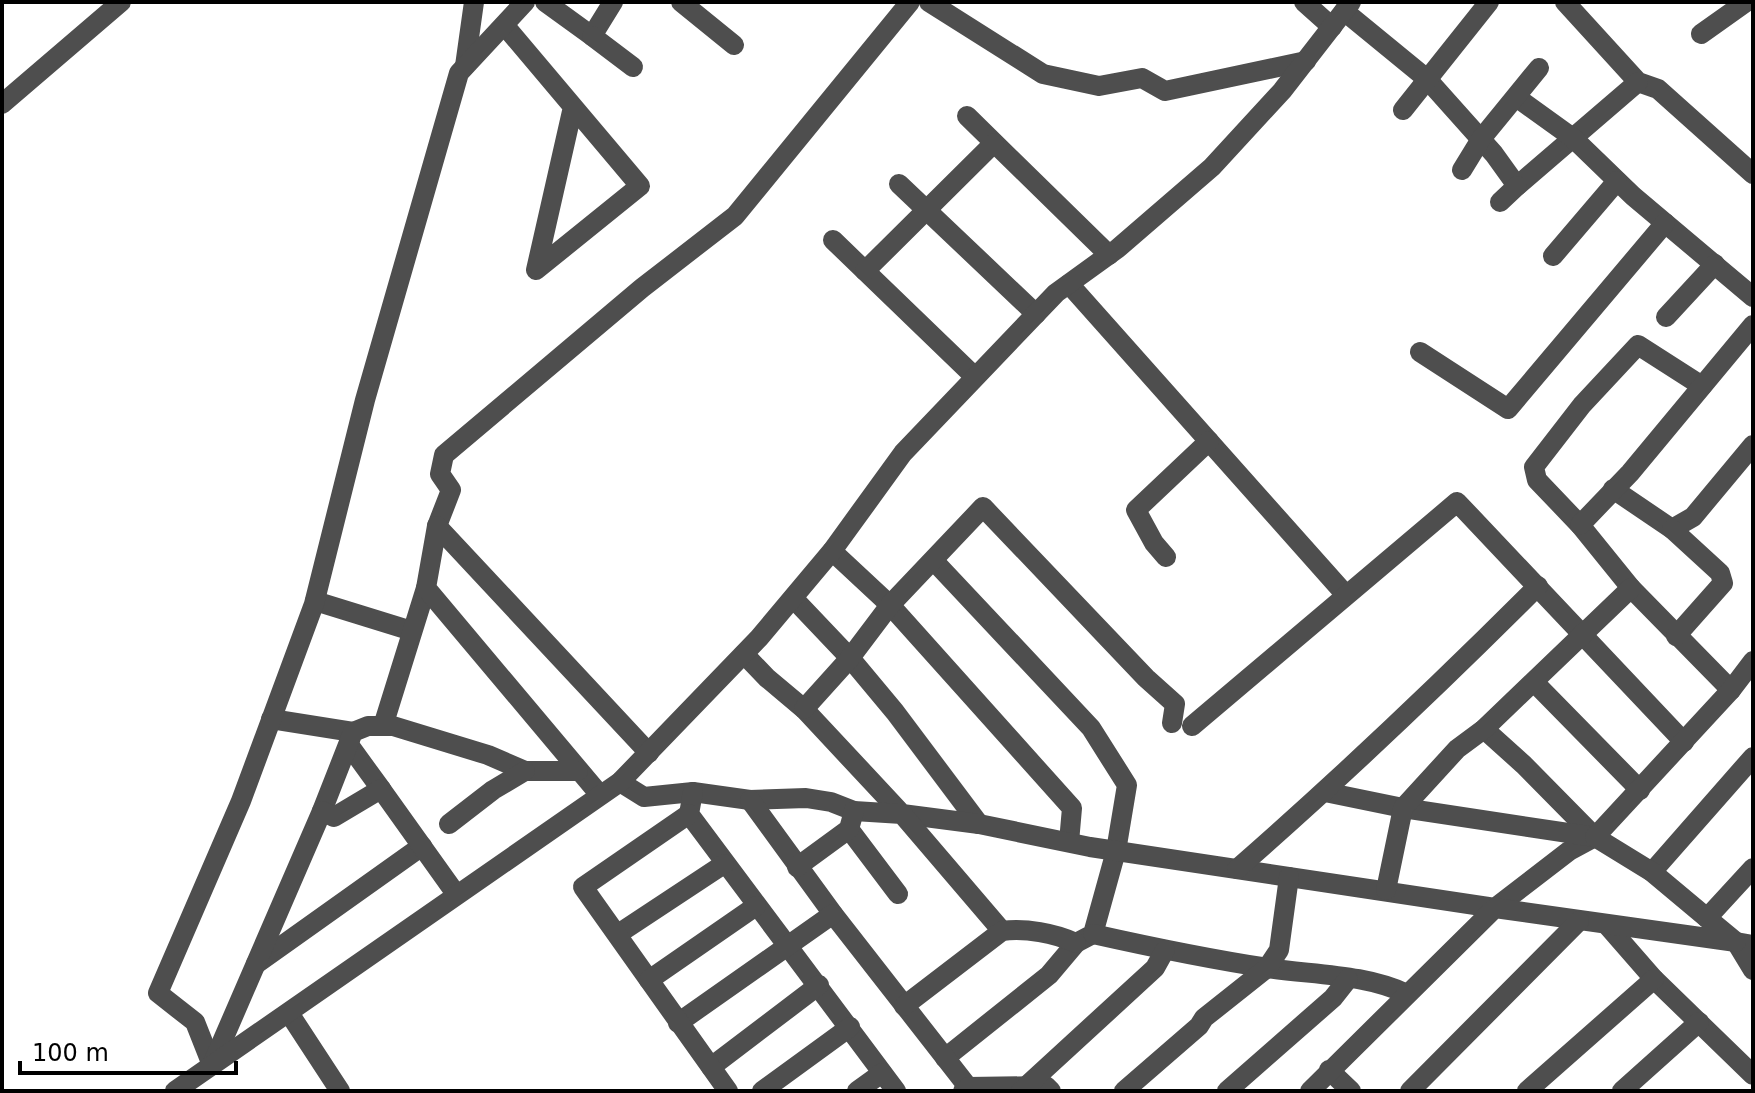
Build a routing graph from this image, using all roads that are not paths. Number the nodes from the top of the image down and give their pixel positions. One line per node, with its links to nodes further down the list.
1 (121, 2): 25 (street)
2 (474, 2): 19 (street)
3 (525, 2): 14 (street)
4 (545, 2): 16 (street)
5 (613, 2): 16 (street)
6 (681, 2): 17 (street)
7 (910, 2): 57 (street)
8 (929, 2): 18 (street)
9 (1304, 2): 13 (street)
10 (1489, 2): 22 (street)
11 (1565, 2): 23 (street)
12 (1746, 2): 15 (street)
13 (1342, 13): 18 (street); 22 (street)
14 (505, 26): 19 (street); 26 (street)
15 (1701, 34)
16 (592, 36): 20 (street)
17 (734, 45)
18 (1306, 61): 41 (street)
19 (465, 66): 67 (street)
20 (633, 67)
21 (1539, 68): 24 (street)
22 (1427, 79): 27 (street); 30 (street)
23 (1638, 82): 29 (street); 33 (street)
24 (1516, 97): 29 (street); 30 (street)
25 (2, 104)
26 (573, 107): 26 (street)
27 (1403, 110)
28 (967, 116): 31 (street)
29 (1573, 138): 34 (street); 36 (street)
30 (1481, 139): 32 (street); 36 (street)
31 (994, 143): 38 (street); 41 (street)
32 (1462, 170)
33 (1753, 174)
34 (1617, 181): 39 (street); 42 (street)
35 (899, 184): 38 (street)
36 (1517, 186): 37 (street)
37 (1500, 202)
38 (927, 211): 44 (street); 47 (street)
39 (1665, 223): 43 (street); 50 (street)
40 (833, 240): 44 (street)
41 (1109, 255): 45 (street)
42 (1553, 256)
43 (1715, 264): 46 (street); 48 (street)
44 (865, 271): 51 (street)
45 (1069, 284): 47 (street); 53 (street)
46 (1753, 297)
47 (1036, 314): 51 (street)
48 (1666, 317)
49 (1753, 325): 52 (street)
50 (1420, 352)
51 (975, 377): 59 (street)
52 (1702, 386): 55 (street); 56 (street)
53 (1209, 441): 60 (street); 65 (street)
54 (1753, 445): 58 (street)
55 (1613, 489): 56 (street); 58 (street)
56 (1580, 525): 64 (street)
57 (437, 526): 63 (street); 83 (street)
58 (1672, 529): 71 (street)
59 (832, 551): 66 (street); 68 (street)
60 (1166, 557)
61 (934, 561): 65 (street); 68 (street); 104 (street)
62 (1538, 586): 65 (street); 70 (street); 91 (street)
63 (426, 588): 69 (street); 86 (street)
64 (1631, 588): 70 (street); 71 (street)
65 (1345, 594)
66 (793, 598): 72 (street); 73 (street)
67 (315, 601): 69 (street); 78 (street)
68 (890, 605): 73 (street); 102 (street)
69 (412, 631): 79 (street)
70 (1583, 635): 75 (street); 82 (street)
71 (1676, 636): 76 (street)
72 (744, 654): 77 (street); 83 (street)
73 (850, 658): 77 (street); 100 (street)
74 (1753, 661): 76 (street)
75 (1534, 682): 80 (street); 89 (street)
76 (1731, 690): 82 (street)
77 (804, 709): 97 (street)
78 (271, 719): 81 (street); 140 (street)
79 (383, 726): 81 (street); 85 (street)
80 (1484, 729): 94 (street); 101 (street)
81 (351, 738): 88 (street); 95 (street)
82 (1684, 742): 89 (street)
83 (649, 753): 87 (street)
84 (1753, 757): 109 (street)
85 (525, 771): 86 (street); 99 (street)
86 (578, 771): 92 (street)
87 (620, 782): 90 (street); 92 (street)
88 (381, 789): 95 (street); 103 (street)
89 (1640, 790): 101 (street)
90 (693, 792): 93 (street); 96 (street)
91 (1325, 792): 94 (street); 108 (street)
92 (600, 795): 112 (street)
93 (750, 800): 98 (street); 106 (street)
94 (1403, 808): 101 (street); 111 (street)
95 (322, 811): 126 (street)
96 (689, 814): 105 (street); 121 (street)
97 (902, 814): 98 (street); 100 (street); 120 (street)
98 (852, 820): 106 (street); 113 (street)
99 (449, 824)
100 (979, 824): 102 (street)
101 (1595, 837): 109 (street); 115 (street)
102 (1069, 842): 104 (street)
103 (422, 846): 112 (street); 126 (street)
104 (1116, 851): 108 (street); 122 (street)
105 (724, 864): 114 (street); 121 (street)
106 (797, 867): 116 (street)
107 (1753, 868): 117 (street)
108 (1237, 869): 110 (street)
109 (1652, 872): 117 (street)
110 (1289, 877): 111 (street); 127 (street)
111 (1386, 890): 115 (street)
112 (456, 894): 135 (street)
113 (898, 894)
114 (756, 906): 124 (street); 131 (street)
115 (1495, 908): 118 (street); 133 (street)
116 (833, 914): 124 (street); 134 (street)
117 (1707, 918): 123 (street)
118 (1579, 921): 119 (street); 158 (street)
119 (1606, 924): 123 (street); 130 (street)
120 (1002, 931): 122 (street); 134 (street)
121 (618, 934): 131 (street)
122 (1084, 938): 125 (street); 139 (street)
123 (1744, 944): 128 (street)
124 (787, 945): 132 (street); 137 (street)
125 (1165, 950): 127 (street); 146 (street)
126 (256, 964): 140 (street)
127 (1267, 968): 129 (street); 154 (street)
128 (1753, 970)
129 (1348, 979): 133 (street); 155 (street)
130 (1654, 979): 136 (street); 159 (street)
131 (649, 980): 137 (street)
132 (819, 985): 138 (street); 141 (street)
133 (1407, 994): 142 (street)
134 (904, 1006): 139 (street)
135 (289, 1013): 140 (street); 145 (street)
136 (1699, 1022): 144 (street); 160 (street)
137 (678, 1023): 141 (street)
138 (850, 1027): 143 (street); 150 (street)
139 (945, 1058): 147 (street)
140 (212, 1065): 148 (street)
141 (711, 1067): 149 (street)
142 (1329, 1070): 156 (street); 157 (street)
143 (882, 1073): 151 (street); 152 (street)
144 (1753, 1077): 161 (street)
145 (333, 1088)
146 (1023, 1089): 147 (street); 153 (street)
147 (967, 1090)
148 (175, 1091)
149 (728, 1091)
150 (762, 1091)
151 (857, 1091)
152 (896, 1091)
153 (1051, 1091)
154 (1124, 1091)
155 (1227, 1091)
156 (1310, 1091)
157 (1351, 1091)
158 (1410, 1091)
159 (1527, 1091)
160 (1622, 1091)
161 (1740, 1091)

